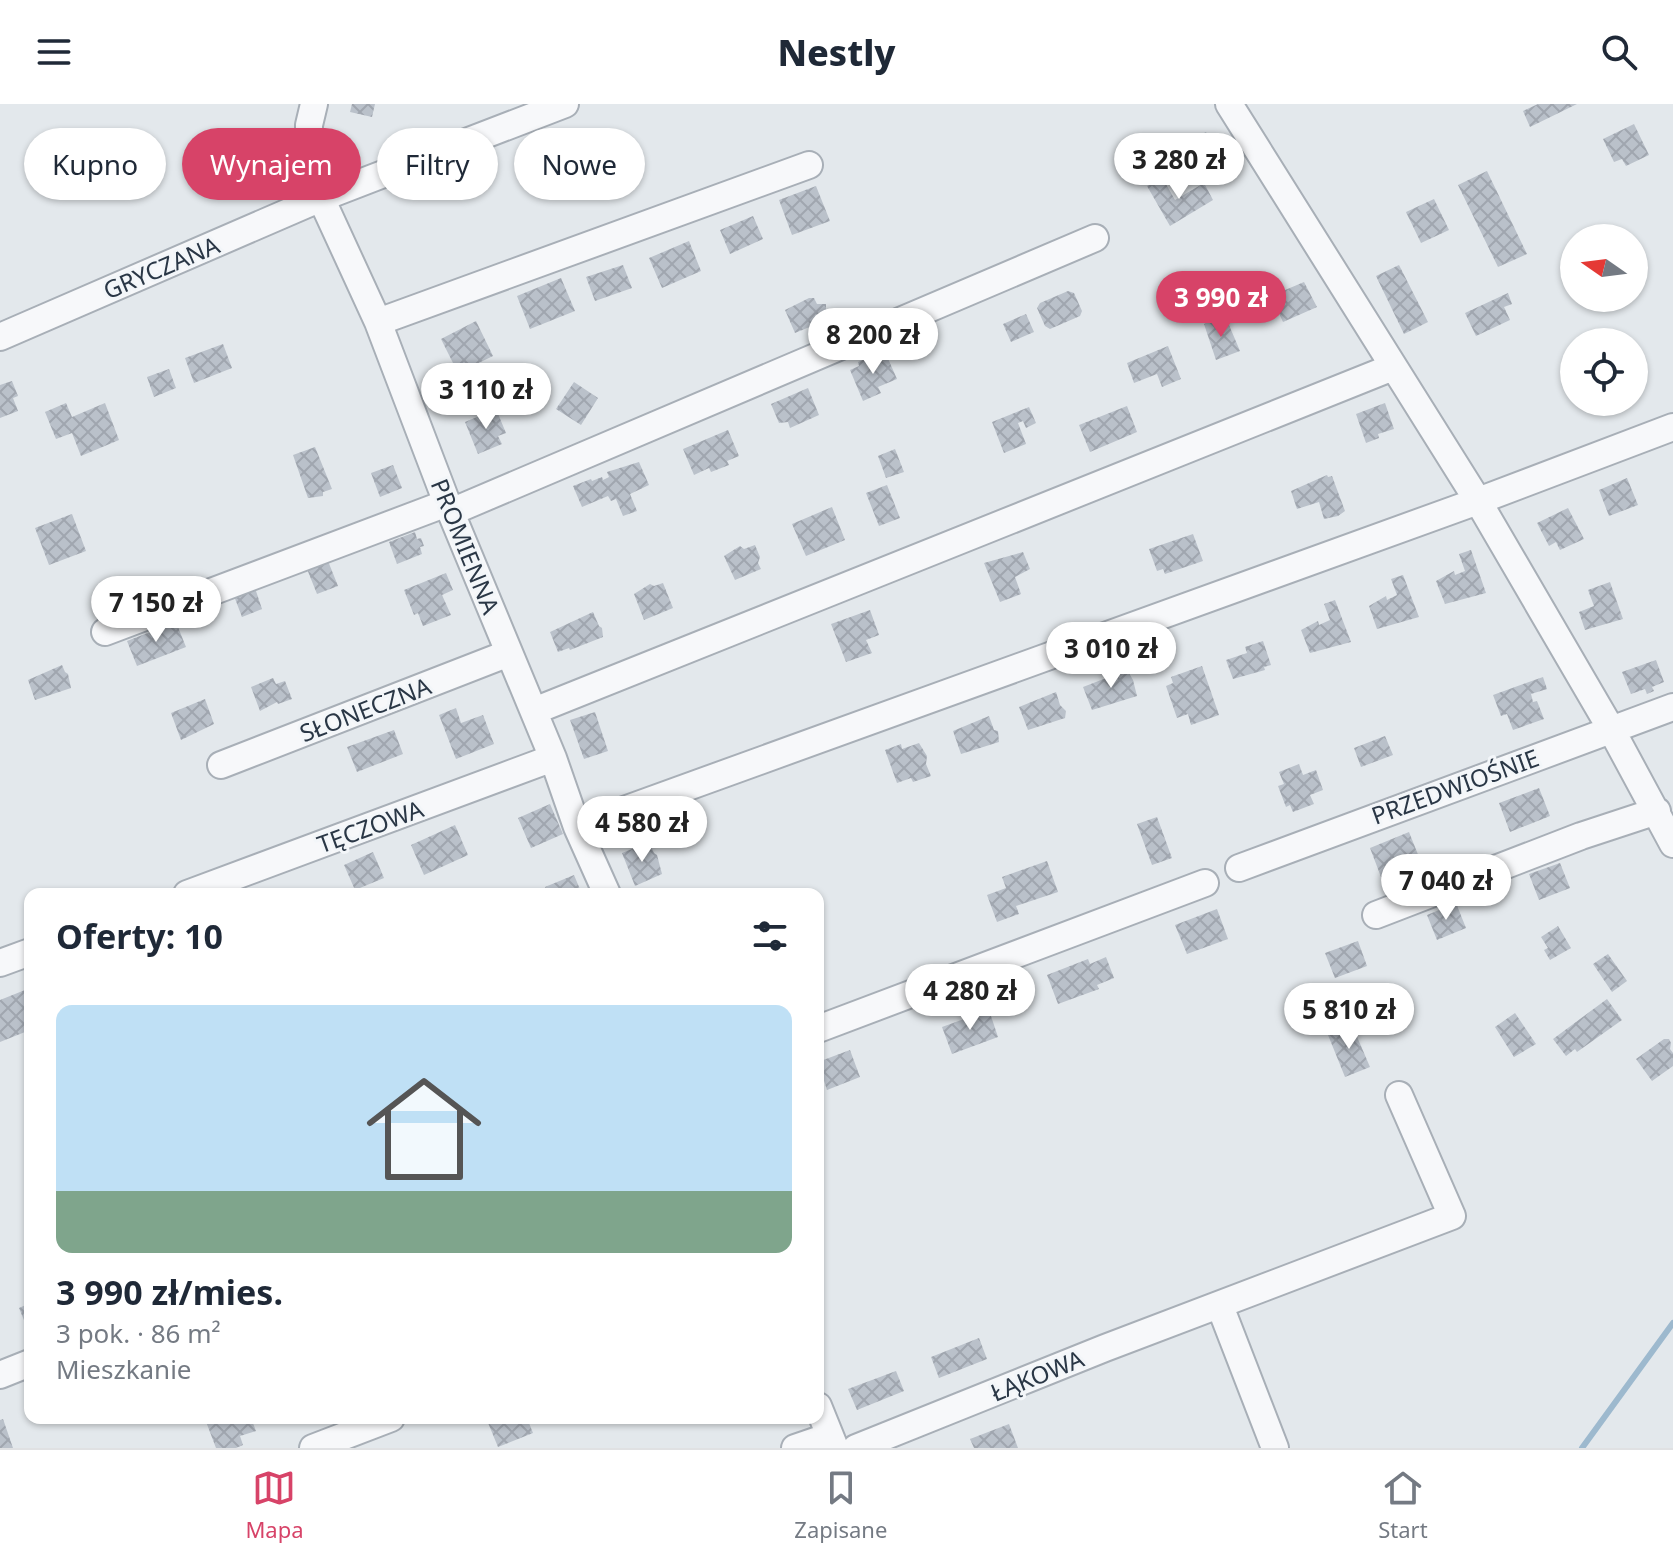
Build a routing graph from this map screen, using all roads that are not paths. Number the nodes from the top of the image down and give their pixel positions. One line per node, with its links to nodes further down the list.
1 (314, 104): 4 (street)
2 (565, 104): 6 (street, GRYCZANA)
3 (1229, 104): 12 (street)
4 (309, 128)
5 (809, 165): 10 (street)
6 (361, 183)
7 (316, 200): 11 (street, GRYCZANA)
8 (322, 200): 10 (street, PROMIENNA)
9 (1095, 238): 15 (street)
10 (378, 322): 15 (street, PROMIENNA)
11 (0, 337)
12 (1393, 367): 14 (street); 19 (street)
13 (1673, 427): 14 (street)
14 (1478, 501): 20 (street); 24 (street)
15 (449, 507): 16 (street); 17 (street, PROMIENNA)
16 (105, 632)
17 (509, 653): 19 (street, PROMIENNA); 22 (street, SŁONECZNA)
18 (1673, 707): 20 (street, PRZEDWIOŚNIE)
19 (534, 711): 21 (street, PROMIENNA)
20 (1611, 729): 23 (street); 26 (street, PRZEDWIOŚNIE)
21 (553, 758): 24 (street, PROMIENNA); 28 (street, TĘCZOWA)
22 (221, 765)
23 (1657, 811): 25 (street); 30 (street)
24 (577, 827): 29 (street, PROMIENNA)
25 (1673, 844)
26 (1239, 868)
27 (1205, 883): 33 (street)
28 (203, 888)
29 (604, 888)
30 (1376, 915)
31 (24, 954): 32 (street)
32 (0, 963)
33 (824, 1027)
34 (1399, 1095): 35 (street, ŁĄKOWA)
35 (1220, 1306): 43 (street, ŁĄKOWA); 44 (street)
36 (24, 1365): 37 (street)
37 (0, 1375)
38 (824, 1420): 40 (street)
39 (375, 1424): 41 (street)
40 (833, 1442): 42 (street)
41 (313, 1448)
42 (795, 1448)
43 (856, 1448)
44 (1275, 1448)

